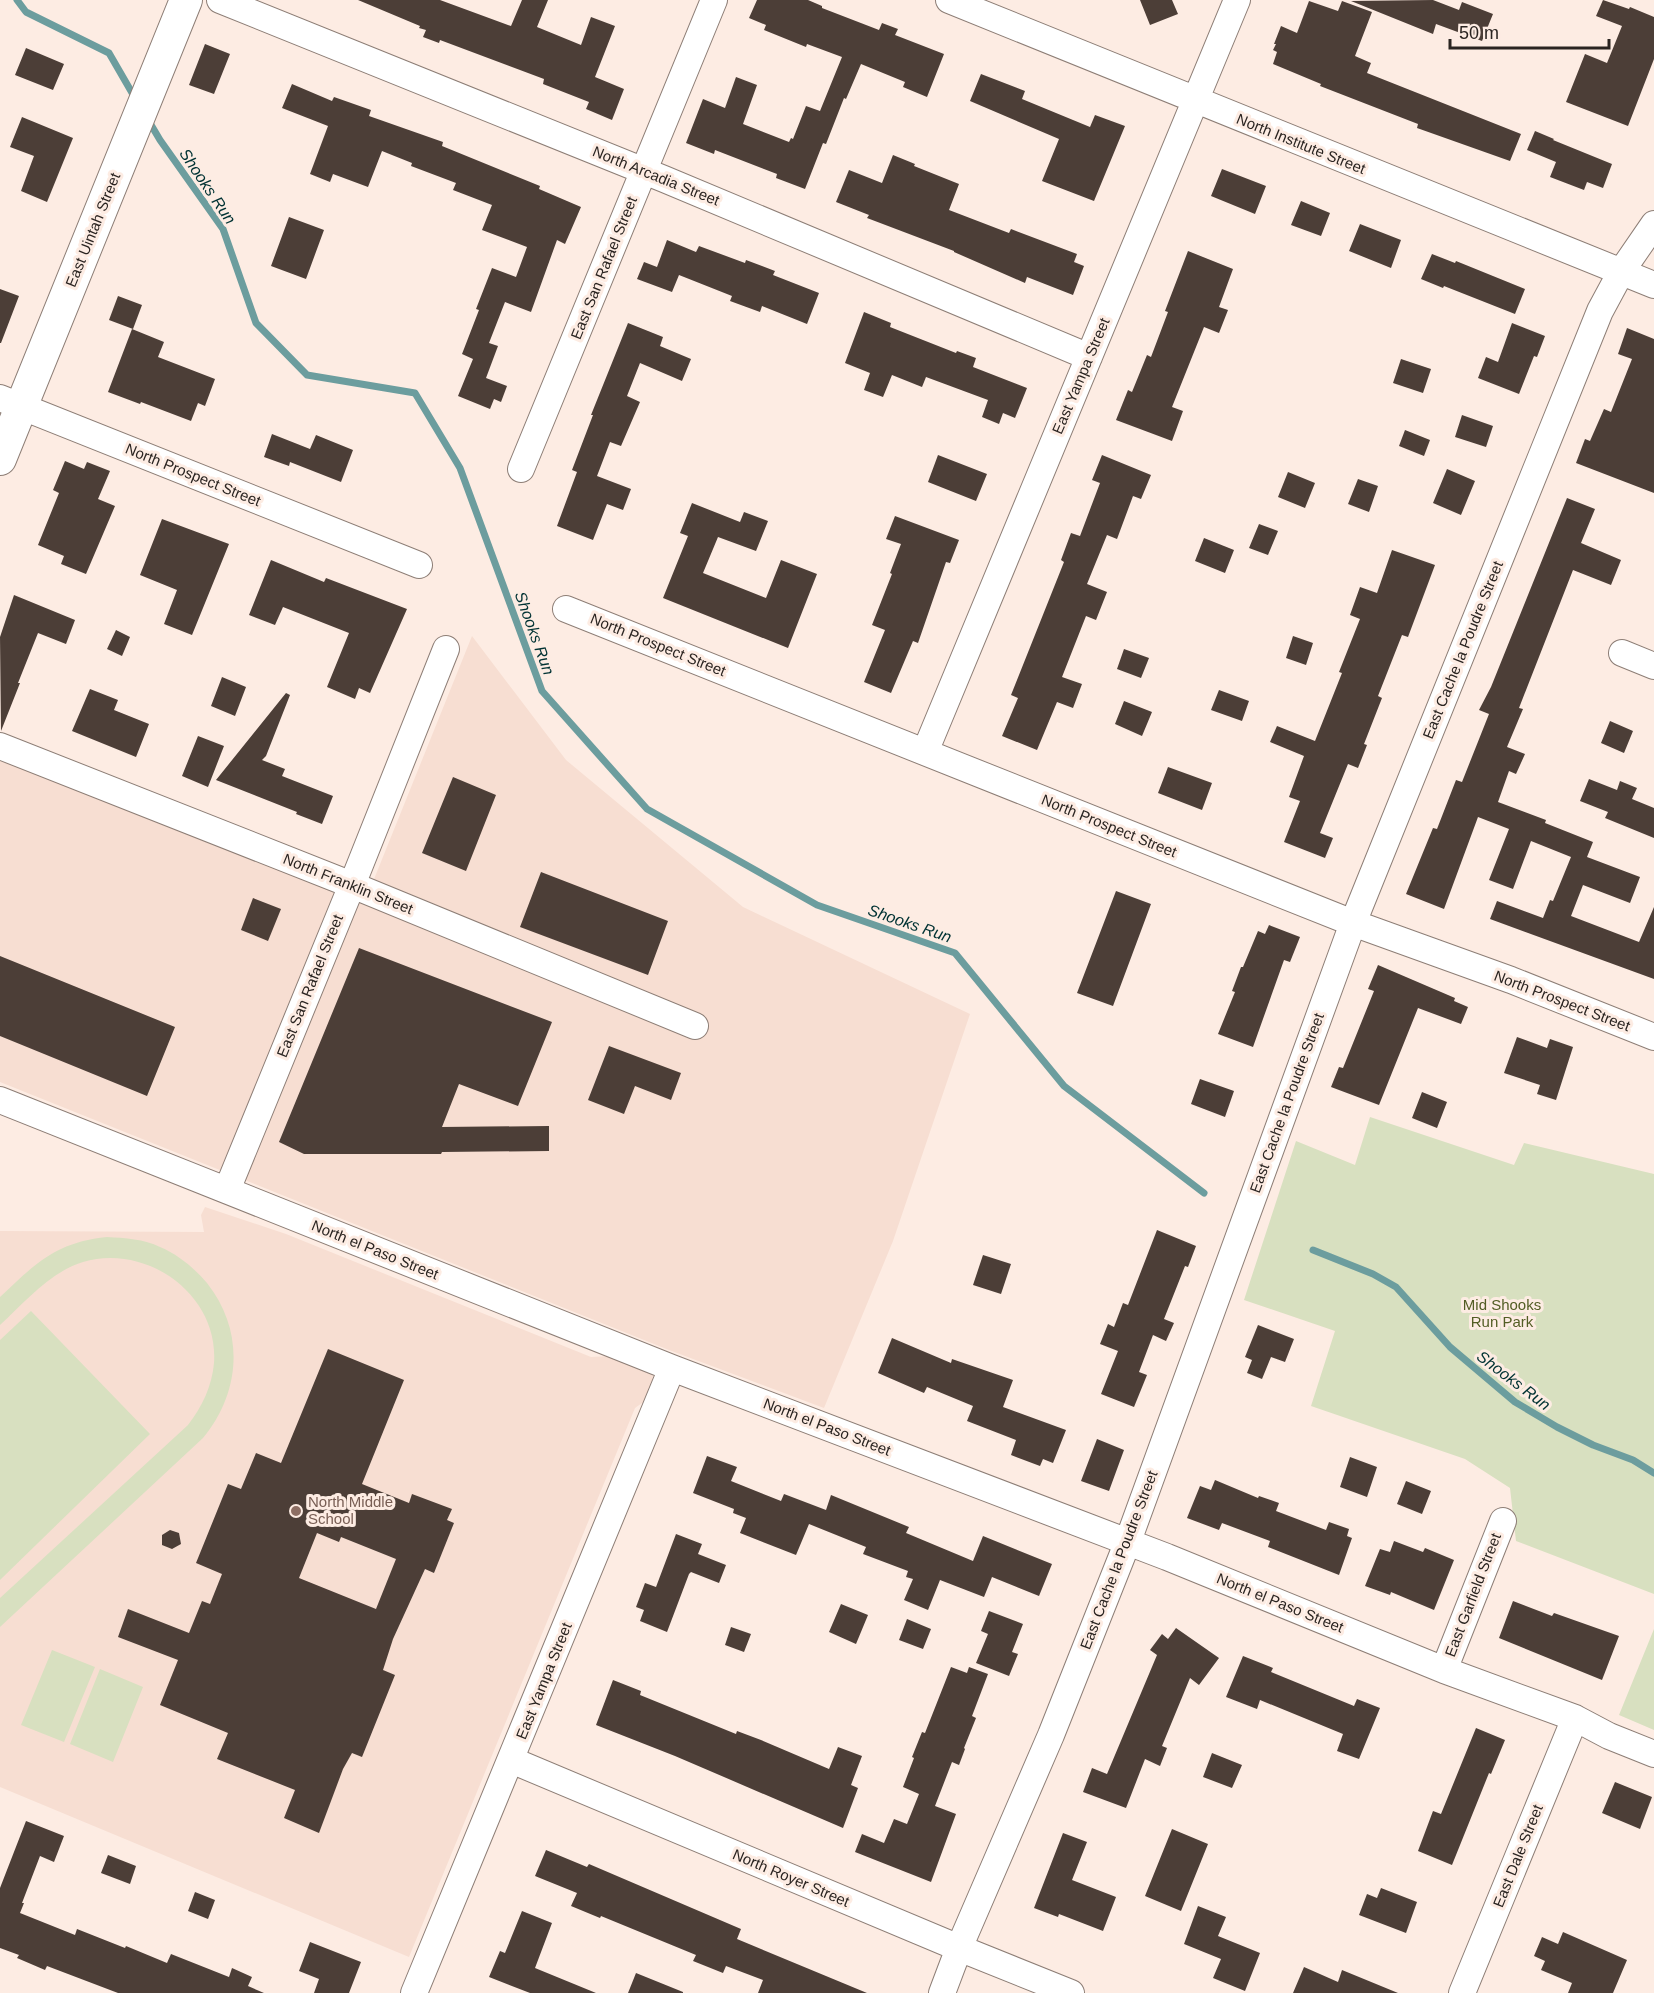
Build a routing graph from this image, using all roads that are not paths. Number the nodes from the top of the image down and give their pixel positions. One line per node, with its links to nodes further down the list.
1 (220, 0): 7 (street, North Arcadia Street)
2 (714, 0): 7 (street, East San Rafael Street)
3 (950, 0): 6 (street, North Institute Street)
4 (1238, 0): 6 (street, East Yampa Street)
5 (182, 11): 12 (main road, East Uintah Street)
6 (1196, 101): 9 (street, North Institute Street); 11 (street, East Yampa Street)
7 (644, 171): 11 (street, North Arcadia Street); 14 (street, East San Rafael Street)
8 (1654, 225): 9 (street, East Cache la Poudre Street)
9 (1621, 272): 10 (street, North Institute Street); 23 (street, East Cache la Poudre Street)
10 (1654, 285)
11 (1089, 357): 21 (street, East Yampa Street)
12 (11, 403): 13 (main road, East Uintah Street); 15 (street, North Prospect Street)
13 (0, 459)
14 (521, 469)
15 (419, 565)
16 (566, 609): 21 (street, North Prospect Street)
17 (446, 649): 22 (street, East San Rafael Street)
18 (1622, 653): 19 (street)
19 (1654, 666)
20 (0, 746): 22 (street, North Franklin Street)
21 (925, 752): 23 (street, North Prospect Street)
22 (352, 885): 24 (street, North Franklin Street); 27 (street, East San Rafael Street)
23 (1353, 923): 25 (street, North Prospect Street); 30 (street, East Cache la Poudre Street)
24 (695, 1026)
25 (1654, 1037)
26 (0, 1100): 27 (street, North el Paso Street)
27 (227, 1190): 28 (street, North el Paso Street)
28 (672, 1368): 30 (street, North el Paso Street); 34 (street, East Yampa Street)
29 (1503, 1521): 31 (street, East Garfield Street)
30 (1128, 1541): 31 (street, North el Paso Street); 35 (street, East Cache la Poudre Street)
31 (1444, 1670): 32 (street, North el Paso Street)
32 (1575, 1718): 33 (street, North el Paso Street); 39 (street, East Dale Street)
33 (1654, 1754)
34 (511, 1760): 35 (street, North Royer Street); 36 (street, East Yampa Street)
35 (959, 1948): 37 (street, East Cache la Poudre Street); 38 (street, North Royer Street)
36 (414, 1993)
37 (942, 1993)
38 (1071, 1993)
39 (1462, 1993)

